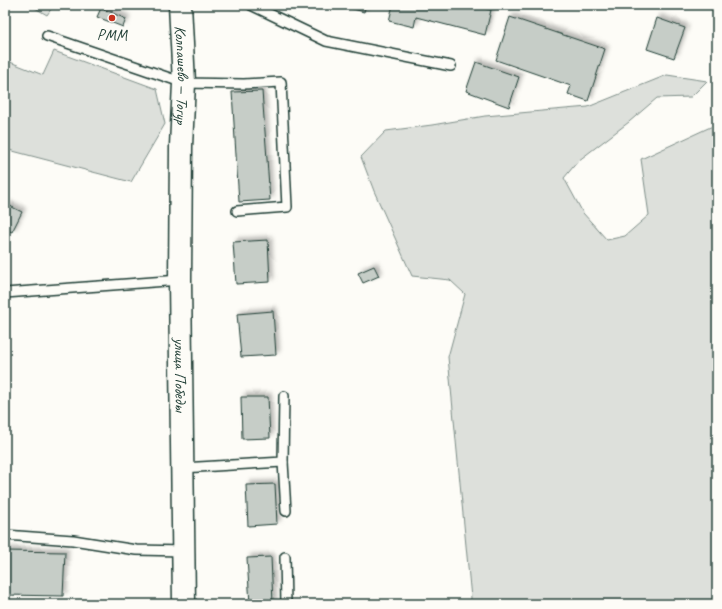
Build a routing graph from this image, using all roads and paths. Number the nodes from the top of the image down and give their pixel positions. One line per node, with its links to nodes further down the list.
1 (180, 5): 5 (street, Колпашево — Тогур)
2 (251, 5): 4 (lane)
3 (47, 36): 5 (lane)
4 (451, 66)
5 (184, 83): 6 (street, Колпашево — Тогур); 7 (lane)
6 (181, 146): 8 (street, улица Победы)
7 (237, 211)
8 (180, 280): 9 (lane); 12 (street, улица Победы)
9 (5, 293)
10 (284, 396): 11 (lane)
11 (283, 462): 12 (lane); 13 (lane)
12 (182, 468): 15 (street, улица Победы)
13 (286, 511)
14 (5, 535): 15 (lane)
15 (184, 551): 17 (street, улица Победы)
16 (285, 557): 18 (lane)
17 (184, 604)
18 (286, 604)

